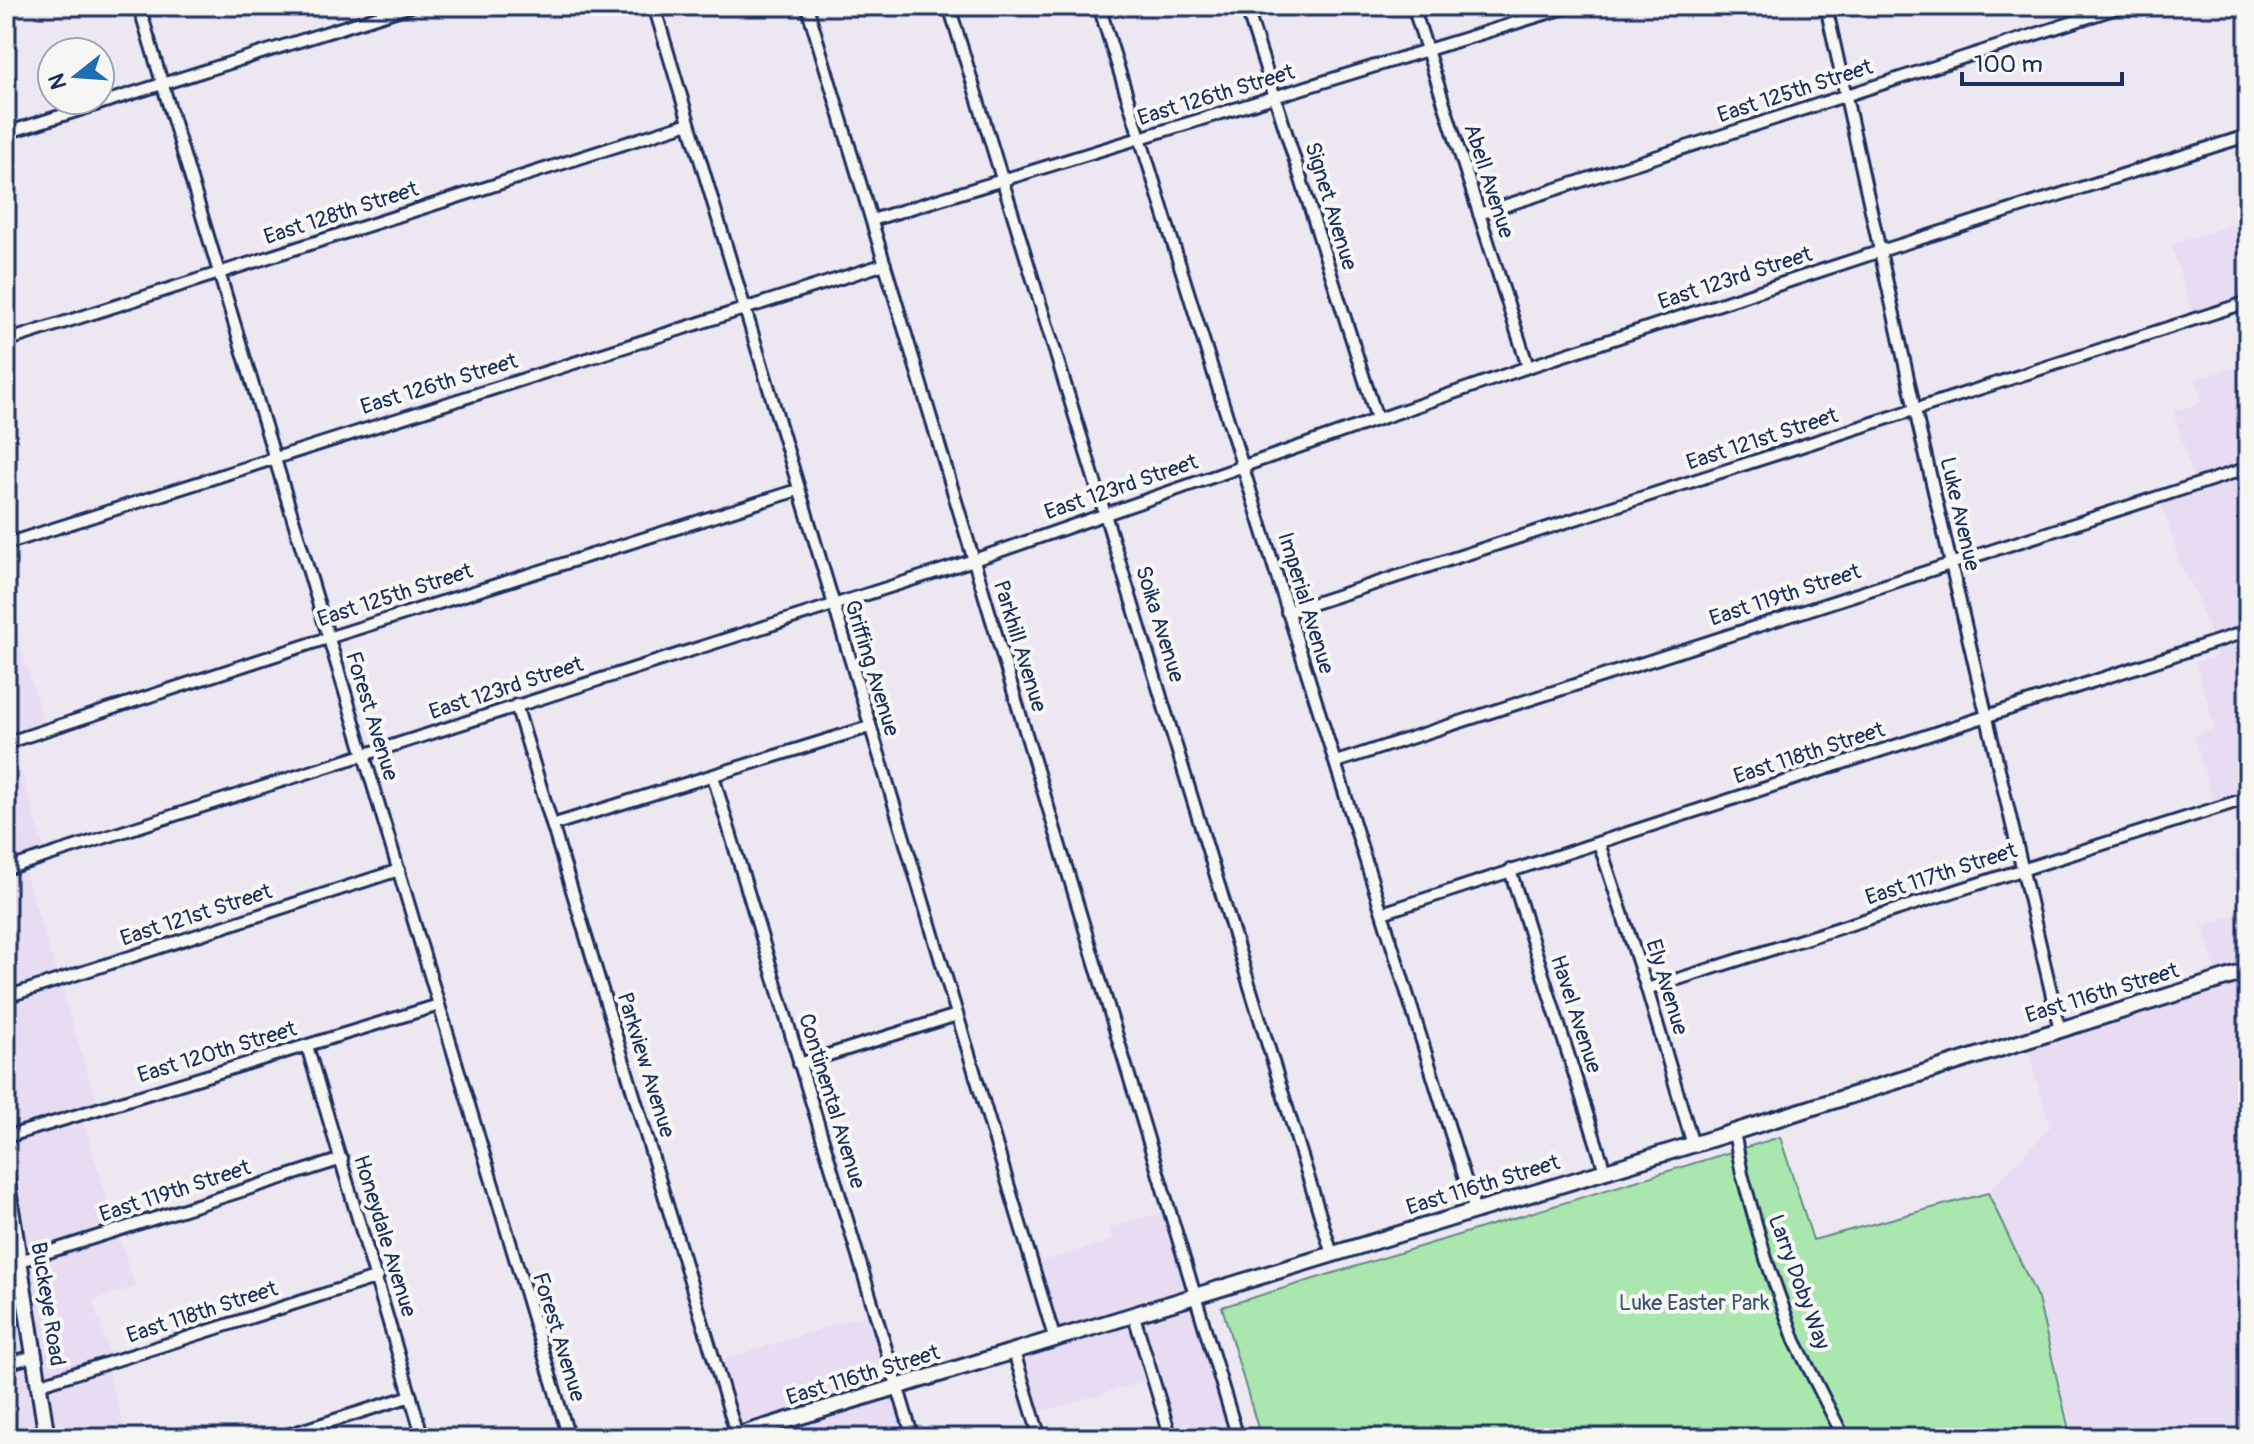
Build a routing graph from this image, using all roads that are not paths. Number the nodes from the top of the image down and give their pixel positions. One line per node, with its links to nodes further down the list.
1 (139, 6): 13 (street, Forest Avenue)
2 (411, 6): 13 (street)
3 (654, 6): 16 (street, Griffing Avenue)
4 (807, 6): 22 (street, Parkhill Avenue)
5 (949, 6): 20 (street, Soika Avenue)
6 (1099, 6): 18 (street, Imperial Avenue)
7 (1246, 6): 15 (street, Signet Avenue)
8 (1413, 6): 12 (street, Abell Avenue)
9 (1571, 6): 12 (street, East 126th Street)
10 (1826, 6): 14 (street, Luke Avenue)
11 (2123, 6): 14 (street, East 125th Street)
12 (1426, 50): 15 (street, East 126th Street); 21 (street, Abell Avenue)
13 (162, 84): 17 (street); 25 (street, Forest Avenue)
14 (1846, 95): 21 (street, East 125th Street); 23 (street, Luke Avenue)
15 (1276, 98): 18 (street, East 126th Street); 31 (street, Signet Avenue)
16 (689, 123): 25 (street, East 128th Street); 27 (street, Griffing Avenue)
17 (6, 133)
18 (1139, 139): 20 (street, East 126th Street); 33 (street, Imperial Avenue)
19 (2248, 139): 23 (street, East 123rd Street)
20 (1002, 179): 22 (street, East 126th Street); 36 (street, Soika Avenue)
21 (1479, 214): 29 (street, Abell Avenue)
22 (872, 220): 24 (street, Parkhill Avenue)
23 (1880, 251): 29 (street, East 123rd Street); 30 (street, Luke Avenue)
24 (885, 264): 27 (street, East 126th Street); 38 (street, Parkhill Avenue)
25 (220, 273): 28 (street, East 128th Street); 32 (street, Forest Avenue)
26 (2248, 302): 30 (street, East 121st Street)
27 (745, 310): 32 (street, East 126th Street); 35 (street, Griffing Avenue)
28 (6, 341)
29 (1528, 367): 31 (street, East 123rd Street)
30 (1915, 410): 39 (street, Luke Avenue); 41 (street, East 121st Street)
31 (1377, 419): 33 (street, East 123rd Street)
32 (275, 456): 37 (street, East 126th Street); 43 (street, Forest Avenue)
33 (1242, 465): 36 (street, East 123rd Street); 41 (street, Imperial Avenue)
34 (2248, 468): 39 (street, East 119th Street)
35 (798, 490): 40 (street, Griffing Avenue); 43 (street, East 125th Street)
36 (1105, 513): 38 (street, East 123rd Street); 75 (street, Soika Avenue)
37 (6, 544)
38 (974, 560): 40 (street, East 123rd Street); 78 (street, Parkhill Avenue)
39 (1951, 562): 45 (street, Luke Avenue); 49 (street, East 119th Street)
40 (833, 606): 44 (street, East 123rd Street); 46 (street, Griffing Avenue)
41 (1287, 612): 49 (street, Imperial Avenue)
42 (2248, 631): 45 (street, East 118th Street)
43 (328, 638): 47 (street, East 125th Street); 48 (street, Forest Avenue)
44 (516, 705): 48 (street, East 123rd Street); 52 (street, Parkview Avenue)
45 (1987, 716): 53 (street, East 118th Street); 57 (street, Luke Avenue)
46 (869, 727): 50 (street); 63 (street, Griffing Avenue)
47 (6, 743)
48 (364, 756): 54 (street, East 123rd Street); 55 (street, Forest Avenue)
49 (1336, 762): 58 (street, Imperial Avenue)
50 (713, 776): 52 (street); 66 (street, Continental Avenue)
51 (2248, 798): 57 (street, East 117th Street)
52 (552, 825): 87 (street, Parkview Avenue)
53 (1599, 843): 56 (street, East 118th Street); 60 (street, Ely Avenue)
54 (6, 869)
55 (399, 870): 61 (street, East 121st Street); 62 (street, Forest Avenue)
56 (1510, 870): 58 (street, East 118th Street); 71 (street, Havel Avenue)
57 (2022, 870): 60 (street, East 117th Street); 64 (street, Luke Avenue)
58 (1382, 913): 73 (street, Imperial Avenue)
59 (2248, 971): 64 (main road, East 116th Street)
60 (1647, 989): 69 (street, Ely Avenue)
61 (6, 997)
62 (439, 1005): 65 (street, East 120th Street); 91 (street, Forest Avenue)
63 (957, 1015): 66 (street); 80 (street, Griffing Avenue)
64 (2060, 1030): 67 (main road, East 116th Street)
65 (307, 1046): 68 (street, East 120th Street); 70 (street, Honeydale Avenue)
66 (799, 1064): 85 (street, Continental Avenue)
67 (1734, 1132): 69 (main road, East 116th Street); 96 (street, Larry Doby Way)
68 (6, 1137)
69 (1693, 1145): 71 (main road, East 116th Street)
70 (342, 1159): 76 (street, East 119th Street); 77 (street, Honeydale Avenue)
71 (1605, 1171): 73 (main road, East 116th Street)
72 (6, 1177): 74 (main road, Buckeye Road)
73 (1475, 1211): 75 (main road, East 116th Street)
74 (9, 1220): 76 (main road, Buckeye Road)
75 (1332, 1254): 78 (main road, East 116th Street)
76 (20, 1261): 82 (main road, Buckeye Road)
77 (378, 1277): 84 (street, East 118th Street); 86 (street, Honeydale Avenue)
78 (1195, 1297): 79 (main road, East 116th Street); 95 (street, Parkhill Avenue)
79 (1134, 1316): 80 (main road, East 116th Street); 94 (street)
80 (1055, 1340): 81 (main road, East 116th Street)
81 (1014, 1352): 85 (main road, East 116th Street); 93 (street)
82 (34, 1356): 83 (street); 84 (main road, Buckeye Road)
83 (6, 1364)
84 (38, 1385): 88 (main road, Buckeye Road)
85 (898, 1387): 87 (main road, East 116th Street); 92 (street, Continental Avenue)
86 (411, 1396): 89 (street); 90 (street, Honeydale Avenue)
87 (742, 1436)
88 (47, 1438)
89 (278, 1438)
90 (423, 1438)
91 (569, 1438)
92 (913, 1438)
93 (1040, 1438)
94 (1171, 1438)
95 (1238, 1438)
96 (1844, 1438)

